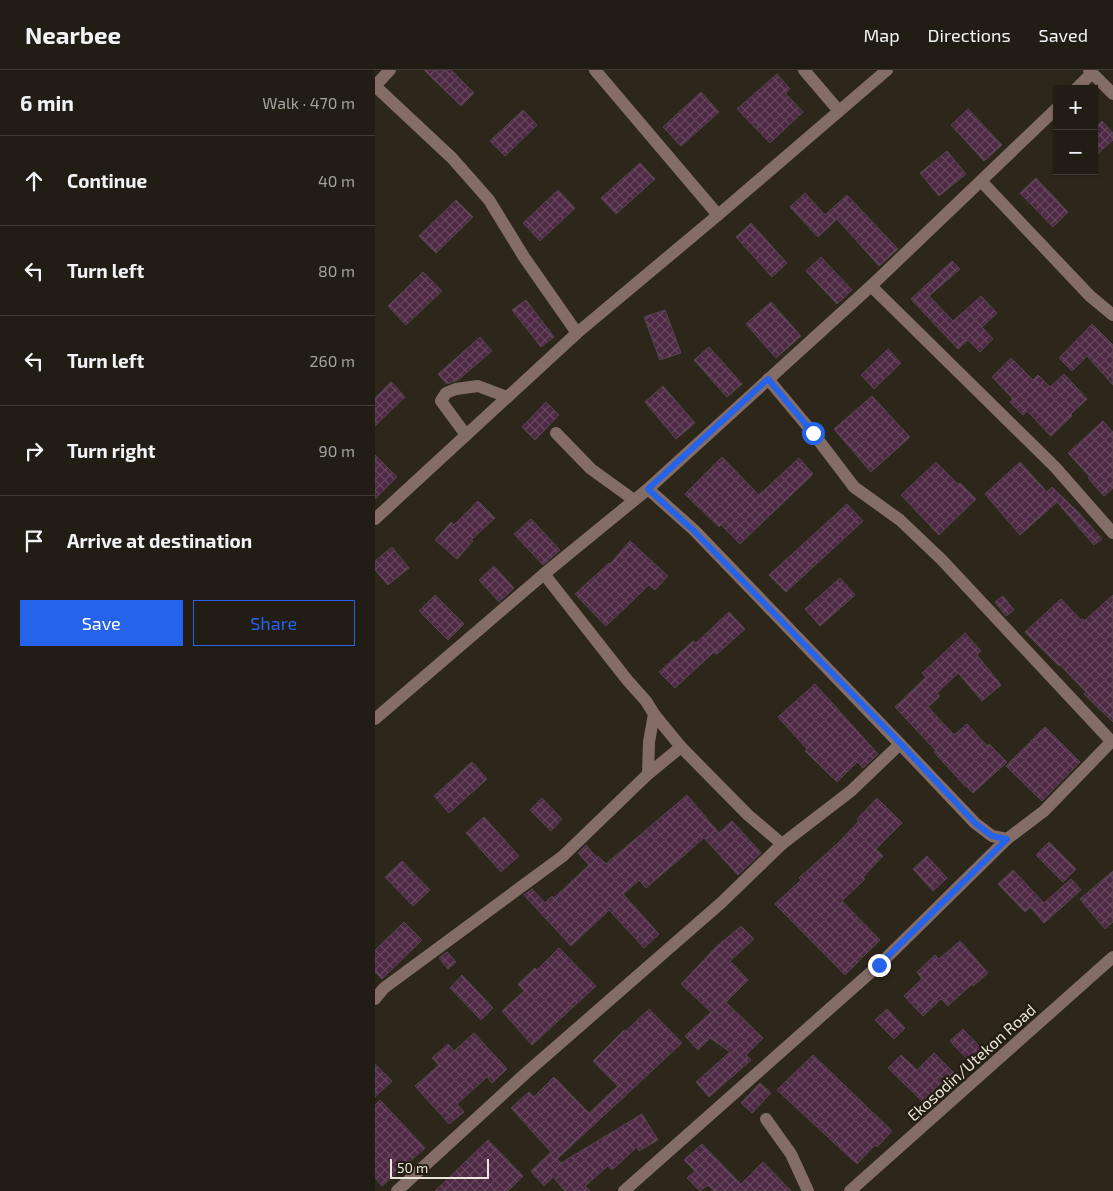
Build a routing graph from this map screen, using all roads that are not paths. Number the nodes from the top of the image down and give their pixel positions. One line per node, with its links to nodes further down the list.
1 (390, 70): 7 (street)
2 (595, 70): 12 (street)
3 (804, 70): 9 (street)
4 (887, 70): 9 (street)
5 (1091, 72): 6 (street); 8 (street)
6 (1080, 85)
7 (375, 86): 15 (street)
8 (1113, 94)
9 (839, 111): 12 (street)
10 (1053, 112): 11 (street)
11 (981, 181): 13 (street); 14 (street)
12 (718, 215): 15 (street)
13 (871, 286): 16 (street); 23 (street)
14 (1113, 315)
15 (577, 333): 17 (street)
16 (768, 379): 20 (street); 27 (street)
17 (507, 397): 19 (street); 19 (street)
18 (556, 433): 21 (street)
19 (466, 435): 22 (street)
20 (648, 489): 21 (street); 28 (street)
21 (634, 500): 24 (street)
22 (375, 519)
23 (1113, 533)
24 (544, 574): 25 (street); 26 (street)
25 (655, 714): 29 (street); 30 (street)
26 (375, 719)
27 (1112, 740): 31 (street)
28 (901, 744): 31 (street); 32 (street)
29 (681, 747): 30 (street); 32 (street)
30 (648, 774): 35 (street)
31 (1007, 839): 39 (street)
32 (782, 844): 38 (street)
33 (1113, 957): 41 (street, Ekosodin/Utekon Road)
34 (375, 978): 35 (street)
35 (384, 988): 36 (street)
36 (375, 999)
37 (766, 1119): 40 (street)
38 (397, 1191)
39 (624, 1191)
40 (807, 1191)
41 (850, 1191)

